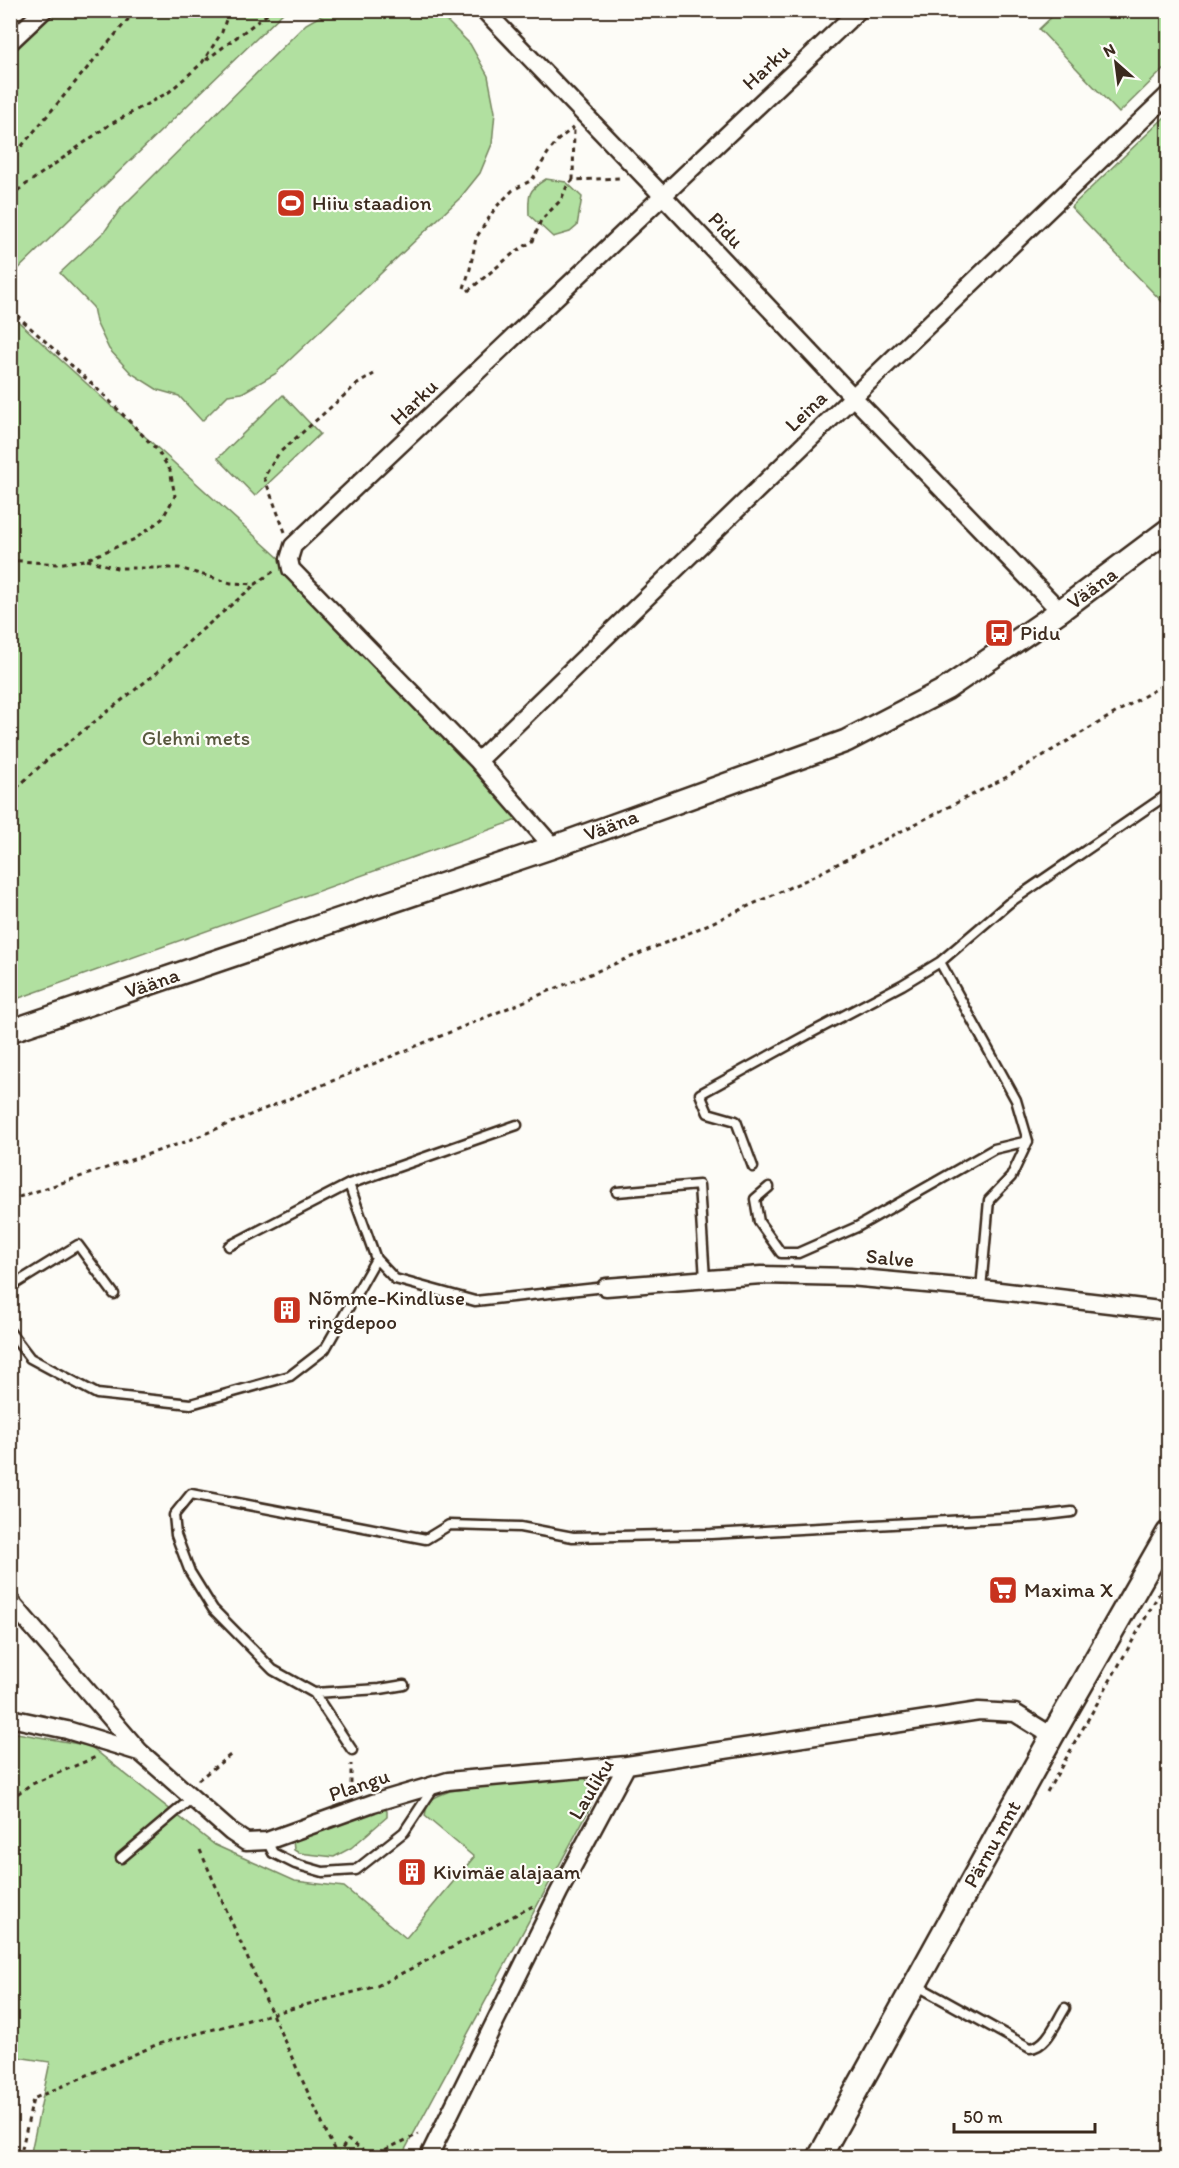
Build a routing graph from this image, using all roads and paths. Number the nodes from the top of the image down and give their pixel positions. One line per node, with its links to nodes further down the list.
1 (44, 10): 7 (street)
2 (136, 10): 12 (path)
3 (229, 10): 8 (path)
4 (273, 10): 8 (path)
5 (484, 10): 10 (street, Pidu)
6 (859, 10): 15 (street, Harku)
7 (10, 42)
8 (202, 63): 16 (path)
9 (1168, 95): 19 (street, Leina)
10 (576, 105): 11 (path); 13 (street, Pidu)
11 (574, 126): 14 (path); 14 (path)
12 (10, 160)
13 (642, 174): 14 (path); 15 (street, Pidu)
14 (573, 180)
15 (662, 195): 19 (street, Pidu); 21 (street, Harku)
16 (10, 196)
17 (10, 309): 23 (path)
18 (374, 374): 21 (path)
19 (852, 398): 25 (street, Pidu); 27 (street, Leina)
20 (1168, 530): 25 (street, Vääna)
21 (291, 552): 24 (path); 27 (street)
22 (10, 560): 23 (path)
23 (85, 560): 24 (path)
24 (256, 584): 28 (path)
25 (1060, 611): 30 (street, Vääna)
26 (1168, 682): 39 (path)
27 (478, 761): 30 (street)
28 (10, 794)
29 (1168, 794): 31 (lane)
30 (553, 847): 32 (street, Vääna)
31 (940, 962): 34 (lane); 35 (lane)
32 (10, 1031)
33 (517, 1125): 36 (lane)
34 (1028, 1141): 37 (lane); 45 (lane)
35 (753, 1167)
36 (349, 1184): 40 (lane); 41 (lane)
37 (769, 1186)
38 (617, 1192): 42 (lane)
39 (10, 1200)
40 (230, 1246)
41 (376, 1259): 44 (lane); 48 (lane)
42 (705, 1279): 44 (street, Salve); 45 (street, Salve)
43 (10, 1287): 46 (lane)
44 (606, 1287)
45 (981, 1289): 47 (street, Salve)
46 (114, 1294)
47 (1168, 1311)
48 (10, 1332)
49 (1072, 1512): 53 (lane)
50 (1165, 1547): 55 (main road, Pärnu mnt)
51 (10, 1601): 58 (street, Plangu)
52 (404, 1684): 53 (lane)
53 (314, 1693): 57 (lane)
54 (10, 1718): 56 (street, Plangu)
55 (1052, 1736): 60 (street, Lauliku); 69 (main road, Pärnu mnt)
56 (119, 1746): 58 (street, Plangu); 63 (path)
57 (352, 1750): 64 (path)
58 (140, 1752): 62 (street, Plangu)
59 (233, 1753): 62 (path)
60 (627, 1765): 61 (street, Plangu); 68 (street, Lauliku)
61 (436, 1785): 64 (street, Plangu); 65 (lane)
62 (188, 1795): 65 (street, Plangu); 67 (lane)
63 (10, 1799)
64 (352, 1811): 65 (street, Plangu)
65 (267, 1841)
66 (200, 1850): 71 (path)
67 (121, 1858)
68 (559, 1892): 71 (path); 72 (street, Lauliku)
69 (915, 1984): 70 (lane); 77 (main road, Pärnu mnt)
70 (1065, 2008)
71 (272, 2014): 73 (path); 74 (path)
72 (446, 2123): 75 (path); 76 (street, Lauliku)
73 (20, 2157)
74 (336, 2157): 75 (path)
75 (372, 2157)
76 (428, 2157)
77 (819, 2157)

